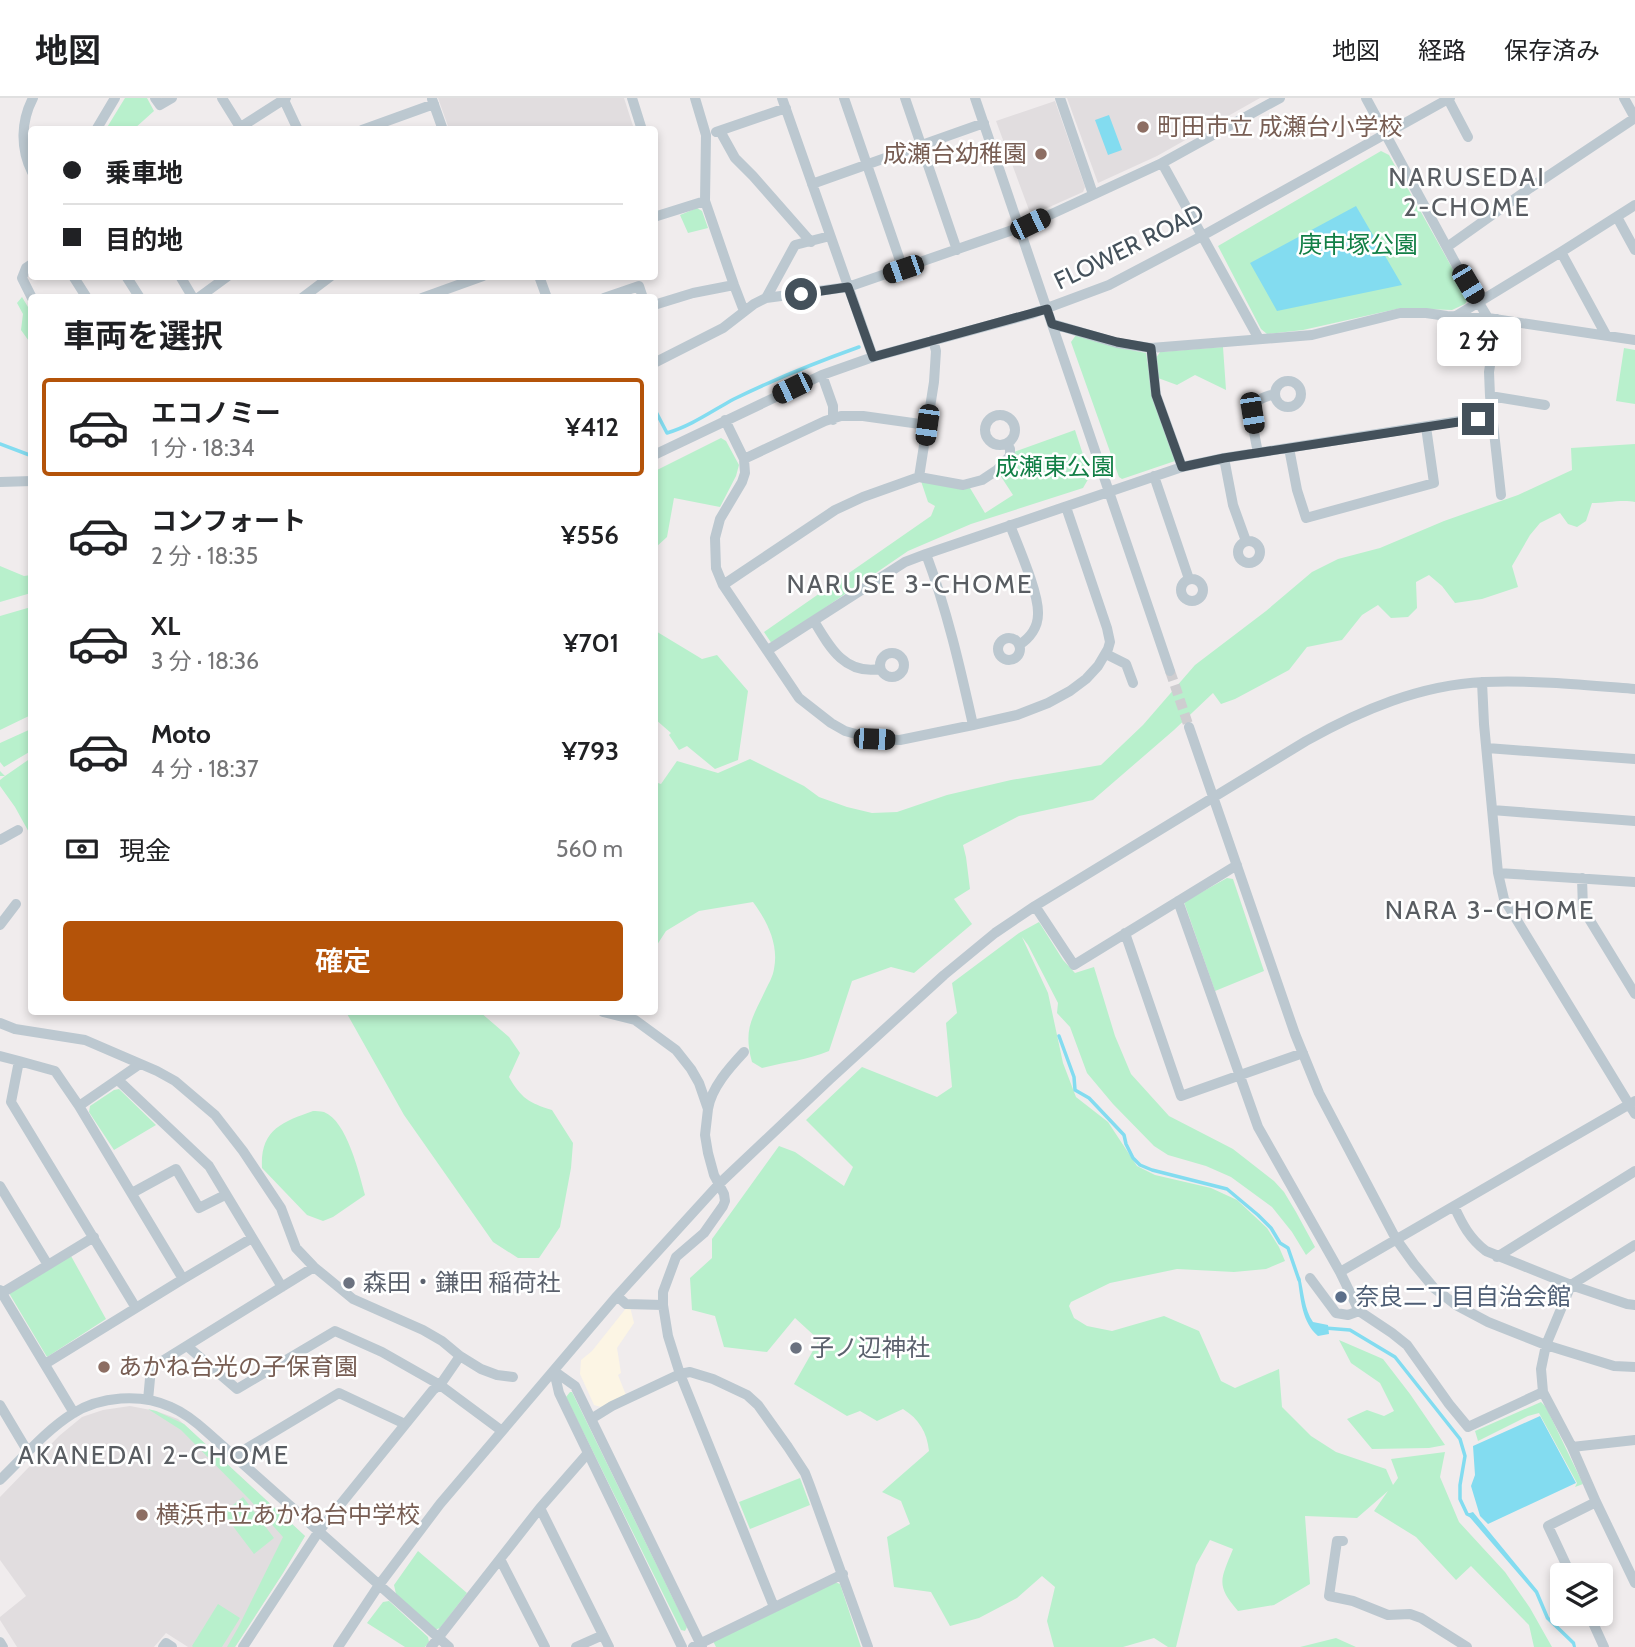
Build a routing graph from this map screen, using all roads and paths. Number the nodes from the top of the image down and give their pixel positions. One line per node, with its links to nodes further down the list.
1 (33, 98): 32 (street)
2 (115, 98): 20 (street)
3 (155, 98): 4 (street)
4 (172, 98)
5 (222, 98): 21 (street)
6 (284, 98): 22 (street); 23 (street)
7 (632, 98): 26 (street)
8 (695, 98): 29 (street)
9 (844, 98): 34 (street)
10 (905, 98): 31 (street)
11 (975, 98): 19 (street)
12 (1060, 98): 36 (street)
13 (1280, 98): 33 (street)
14 (1366, 98): 28 (street)
15 (1449, 98): 28 (street, FLOWER ROAD); 30 (street)
16 (1623, 98): 45 (street)
17 (433, 101): 24 (street); 25 (street)
18 (784, 103): 27 (street); 35 (street)
19 (984, 123): 31 (street); 41 (street)
20 (98, 126)
21 (237, 126)
22 (241, 126)
23 (296, 126)
24 (372, 126)
25 (442, 126)
26 (641, 126)
27 (719, 131): 29 (street); 44 (street)
28 (1385, 134): 43 (street, FLOWER ROAD); 45 (street)
29 (706, 135): 37 (street)
30 (1468, 137)
31 (922, 146): 34 (street); 46 (street)
32 (28, 160)
33 (1162, 163): 36 (street); 43 (street)
34 (867, 165): 35 (street); 50 (street)
35 (812, 184): 42 (street)
36 (1093, 194): 41 (street)
37 (705, 201): 39 (street); 54 (street)
38 (1635, 205): 40 (street)
39 (658, 216)
40 (1617, 217): 47 (street); 48 (street)
41 (1020, 228): 46 (street); 65 (street)
42 (830, 236): 44 (street); 55 (street)
43 (1202, 236): 65 (street, FLOWER ROAD); 71 (street)
44 (811, 242): 62 (street)
45 (1447, 247): 63 (street)
46 (957, 250): 50 (street)
47 (1635, 250)
48 (1561, 252): 63 (street); 70 (street)
49 (28, 267): 56 (street)
50 (903, 269): 55 (street)
51 (222, 280): 57 (street)
52 (326, 280): 58 (street)
53 (473, 280): 59 (street)
54 (734, 285): 64 (street); 66 (street)
55 (848, 287): 62 (street); 75 (street)
56 (30, 294)
57 (201, 294)
58 (307, 294)
59 (433, 294)
60 (616, 294): 61 (street)
61 (642, 294)
62 (766, 298): 66 (street)
63 (1479, 302): 67 (street); 68 (street)
64 (658, 304)
65 (1047, 309): 69 (street); 72 (street, FLOWER ROAD)
66 (744, 311): 76 (street)
67 (1456, 316): 68 (street); 71 (street)
68 (1493, 319): 70 (street); 79 (street)
69 (1052, 324): 74 (street); 97 (street)
70 (1606, 335): 73 (street)
71 (1259, 339): 74 (street)
72 (933, 340): 75 (street, FLOWER ROAD); 84 (street)
73 (1635, 340)
74 (1151, 348): 92 (street)
75 (873, 357): 77 (street, FLOWER ROAD)
76 (658, 361)
77 (821, 375): 82 (street, FLOWER ROAD); 83 (street)
78 (1275, 394): 89 (street)
79 (1490, 396): 80 (street); 81 (street)
80 (1545, 405)
81 (1491, 416): 85 (street); 98 (street)
82 (725, 420): 88 (street, FLOWER ROAD); 91 (street)
83 (833, 420): 84 (street); 91 (street)
84 (927, 425): 94 (street)
85 (1426, 427): 87 (street); 87 (street)
86 (1007, 443): 94 (street)
87 (1289, 448): 89 (street)
88 (658, 453)
89 (1258, 453): 90 (street)
90 (1224, 458): 92 (street); 101 (street)
91 (744, 459): 104 (street)
92 (1182, 467): 93 (street)
93 (1154, 476): 97 (street); 103 (street)
94 (919, 477): 104 (street)
95 (28, 481): 96 (street)
96 (0, 482)
97 (1109, 492): 99 (street); 110 (street)
98 (1501, 495)
99 (1066, 507): 100 (street); 108 (street)
100 (1010, 525): 102 (street); 106 (street)
101 (1246, 541)
102 (926, 554): 105 (street); 114 (street)
103 (1189, 579)
104 (723, 585): 107 (street)
105 (814, 621): 107 (street); 109 (street)
106 (1019, 645)
107 (768, 650): 114 (street)
108 (1106, 654): 112 (street); 114 (street)
109 (880, 669)
110 (1170, 671)
111 (1482, 682): 113 (street); 116 (street); 118 (street)
112 (1133, 683)
113 (1635, 689)
114 (973, 725)
115 (1189, 727): 118 (street)
116 (1487, 748): 117 (street); 119 (street)
117 (1635, 759)
118 (1213, 797): 123 (street); 129 (street)
119 (1492, 810): 120 (street); 124 (street)
120 (1635, 821)
121 (18, 830): 122 (street)
122 (0, 840)
123 (1237, 865): 127 (street); 136 (street)
124 (1498, 873): 125 (street); 143 (street)
125 (1583, 878): 126 (street); 132 (street)
126 (1635, 882)
127 (1178, 901): 131 (street); 140 (street)
128 (16, 904): 130 (street)
129 (1035, 906): 131 (street); 146 (street)
130 (0, 925)
131 (1125, 933): 140 (street)
132 (1635, 995)
133 (615, 1015): 144 (street)
134 (0, 1023): 139 (street)
135 (744, 1052): 144 (street)
136 (1303, 1054): 140 (street); 153 (street)
137 (0, 1056): 138 (street)
138 (19, 1061): 142 (street); 151 (street)
139 (140, 1064): 141 (street); 157 (street)
140 (1240, 1077): 158 (street)
141 (118, 1080): 142 (street); 149 (street)
142 (79, 1106): 148 (street)
143 (1633, 1107): 150 (street)
144 (708, 1110): 146 (street)
145 (1635, 1171): 155 (street)
146 (719, 1184): 164 (street); 165 (street)
147 (0, 1186): 156 (street)
148 (132, 1193): 149 (street); 159 (street)
149 (225, 1195): 152 (street)
150 (1454, 1206): 153 (street); 155 (street)
151 (94, 1237): 156 (street); 167 (street)
152 (252, 1238): 159 (street); 162 (street)
153 (1396, 1239): 158 (street); 169 (street)
154 (1635, 1245): 161 (street)
155 (1497, 1257): 161 (street)
156 (48, 1265): 163 (street)
157 (314, 1267): 162 (street); 171 (street)
158 (1340, 1272): 168 (street)
159 (183, 1279): 167 (street)
160 (1310, 1279): 168 (street)
161 (1571, 1285): 166 (street); 169 (street)
162 (282, 1287): 170 (street)
163 (1, 1292): 172 (street)
164 (617, 1296): 165 (street); 174 (street)
165 (663, 1305): 175 (street)
166 (1635, 1305)
167 (136, 1308): 172 (street)
168 (1359, 1311): 178 (street)
169 (1546, 1345): 173 (street); 178 (street)
170 (187, 1346): 177 (street); 179 (street)
171 (460, 1356): 176 (street); 177 (street)
172 (45, 1364): 181 (street)
173 (1635, 1367)
174 (554, 1371): 182 (street); 184 (street); 188 (street)
175 (680, 1374): 182 (street); 197 (street); 200 (street)
176 (513, 1377)
177 (440, 1385): 183 (street); 184 (street)
178 (1543, 1392): 186 (street)
179 (148, 1400): 181 (street); 189 (street)
180 (0, 1405): 187 (street)
181 (74, 1413): 187 (street)
182 (591, 1419): 205 (street)
183 (405, 1424): 189 (street); 193 (street)
184 (502, 1431): 199 (street)
185 (1635, 1440): 186 (street)
186 (1572, 1447): 191 (street)
187 (28, 1452): 190 (street)
188 (588, 1453): 192 (street); 215 (street)
189 (234, 1456): 193 (street)
190 (0, 1480)
191 (1596, 1502): 196 (street); 198 (street)
192 (540, 1508): 195 (street); 202 (street)
193 (318, 1531): 199 (street); 209 (street)
194 (1337, 1541): 217 (street)
195 (500, 1559): 204 (street); 212 (street)
196 (1565, 1563)
197 (843, 1574): 200 (street); 216 (street)
198 (1635, 1583)
199 (379, 1585): 204 (street); 210 (street)
200 (774, 1607): 205 (street)
201 (1594, 1626): 218 (street)
202 (603, 1634): 213 (street); 214 (street)
203 (0, 1642): 206 (street)
204 (434, 1642): 211 (street)
205 (698, 1646)
206 (3, 1647)
207 (163, 1647): 208 (street)
208 (173, 1647)
209 (243, 1647)
210 (338, 1647)
211 (449, 1647)
212 (545, 1647)
213 (576, 1647)
214 (609, 1647)
215 (682, 1647)
216 (867, 1647)
217 (1467, 1647)
218 (1604, 1647)

